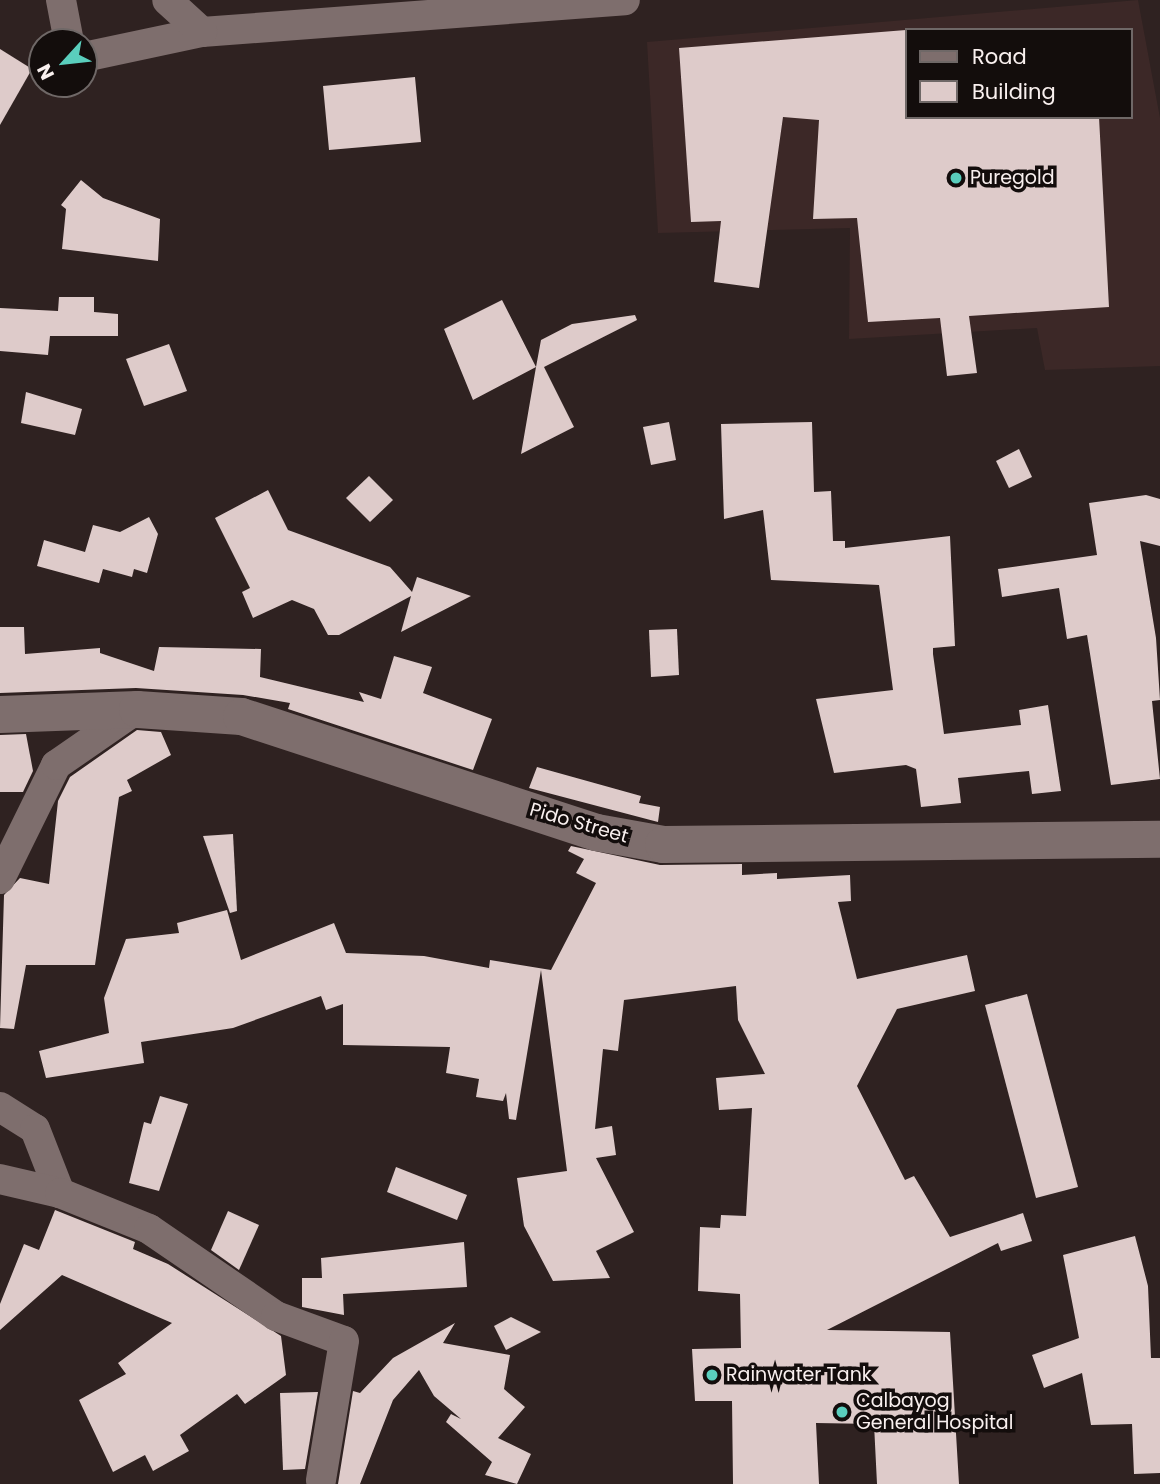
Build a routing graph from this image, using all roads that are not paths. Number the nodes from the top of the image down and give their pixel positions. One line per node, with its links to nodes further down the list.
1 (61, 0): 5 (street)
2 (167, 0): 6 (street)
3 (625, 0): 4 (street)
4 (384, 7): 6 (street)
5 (66, 28)
6 (202, 32): 7 (street)
7 (98, 54)
8 (137, 709): 9 (street, Pido Street); 10 (street, Pido Street); 11 (street)
9 (0, 715)
10 (1160, 839)
11 (0, 878)
12 (0, 1107): 14 (street)
13 (0, 1179): 14 (street)
14 (60, 1193): 15 (street)
15 (321, 1480)

